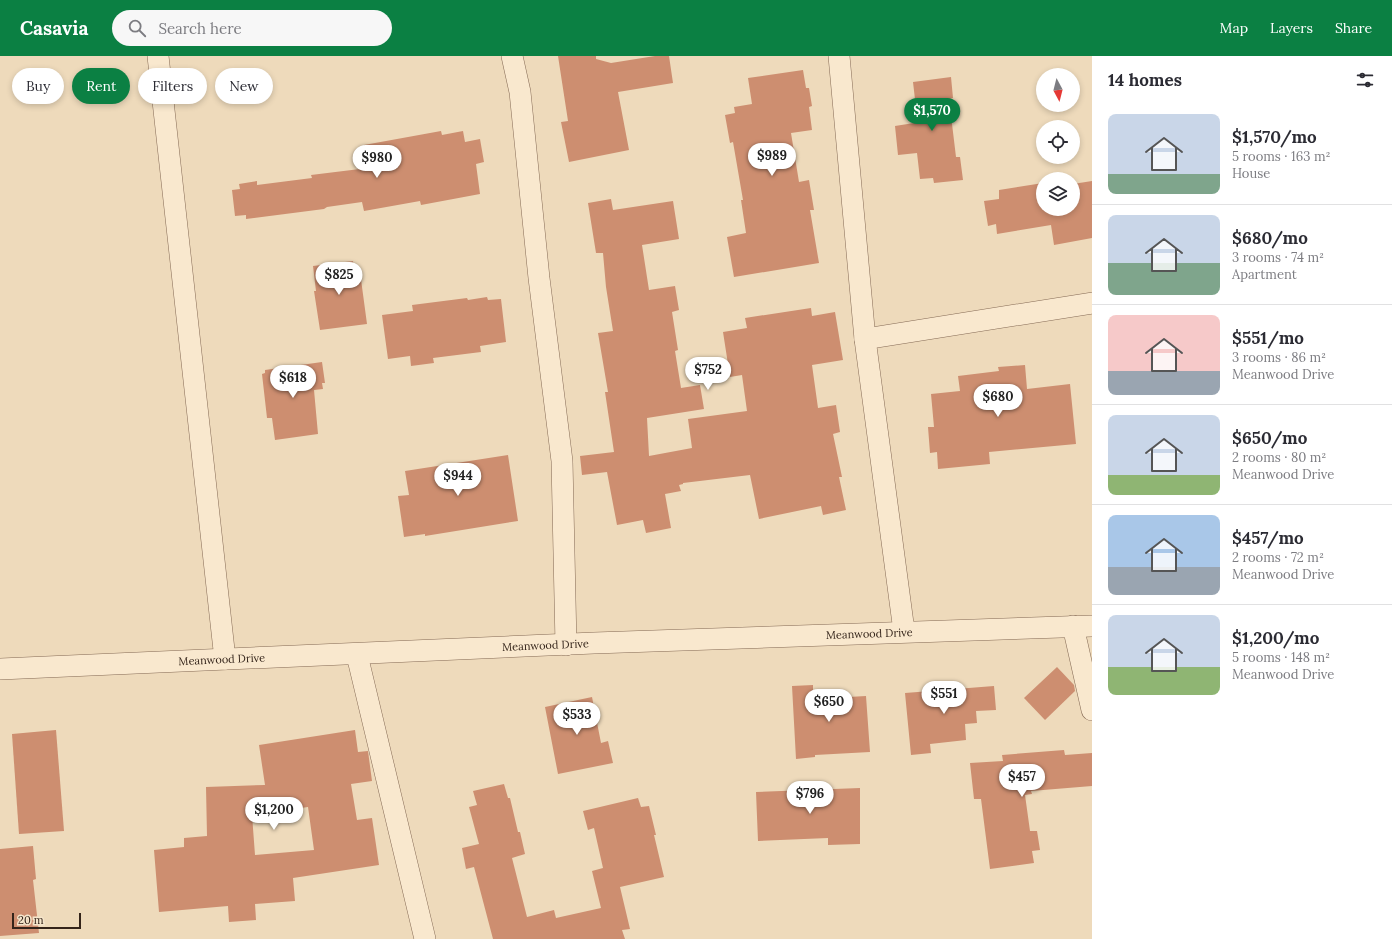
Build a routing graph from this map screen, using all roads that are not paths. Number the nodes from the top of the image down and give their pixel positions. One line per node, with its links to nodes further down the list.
1 (158, 56): 10 (street)
2 (512, 56): 8 (street)
3 (840, 56): 5 (street)
4 (1092, 303): 5 (street)
5 (865, 339): 7 (street)
6 (1082, 626): 7 (street, Meanwood Drive); 12 (street)
7 (904, 631): 8 (street, Meanwood Drive)
8 (566, 645): 9 (street, Meanwood Drive)
9 (357, 654): 10 (street, Meanwood Drive); 13 (street)
10 (225, 659): 11 (street, Meanwood Drive)
11 (0, 669)
12 (1092, 710)
13 (425, 939)

